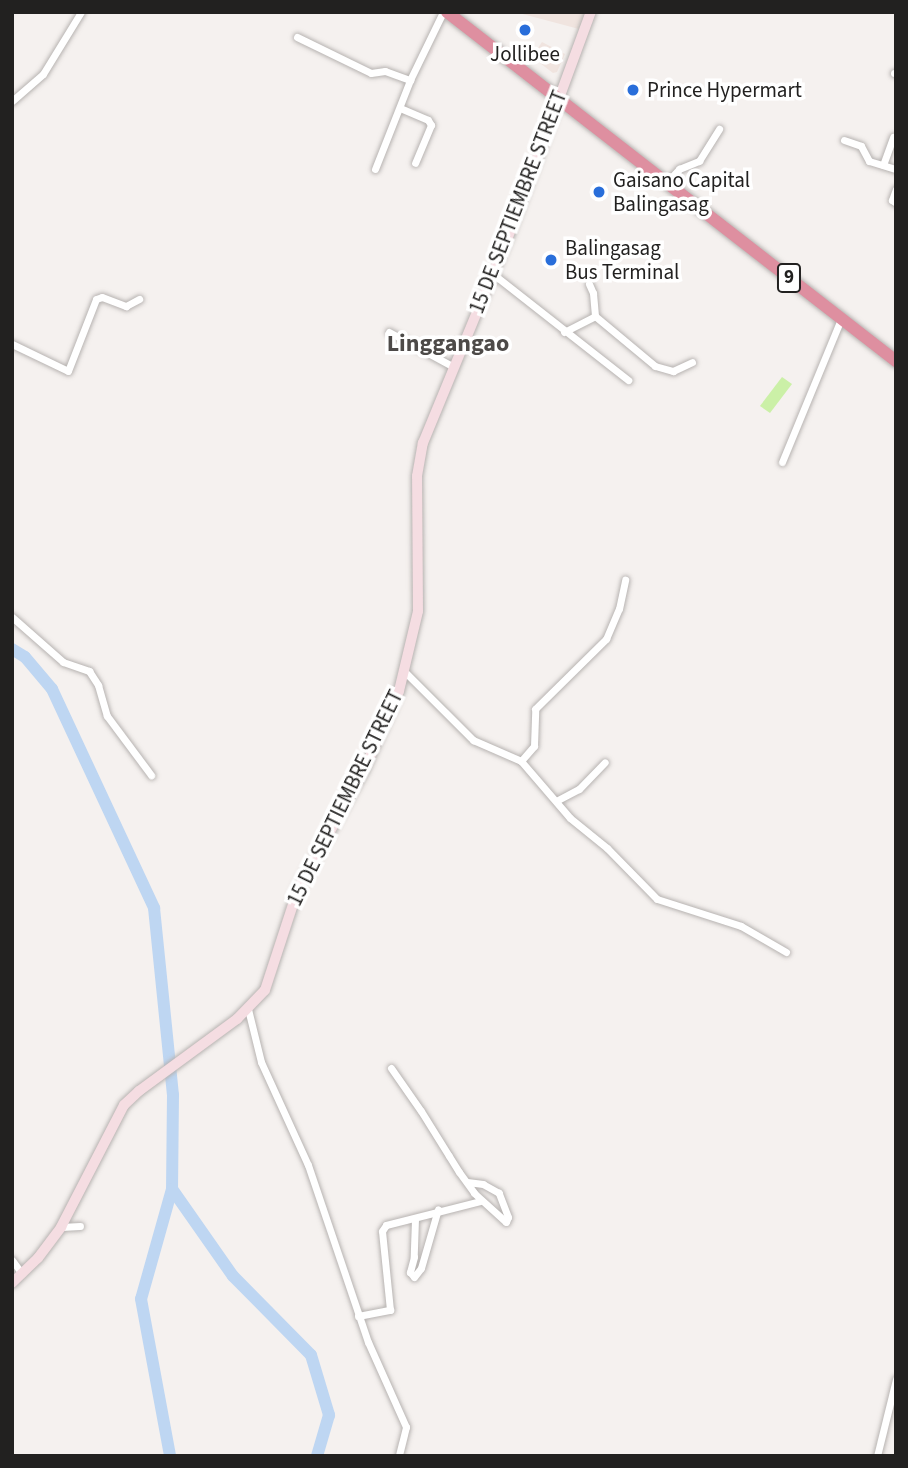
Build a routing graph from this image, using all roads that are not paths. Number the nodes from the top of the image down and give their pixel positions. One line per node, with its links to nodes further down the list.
1 (81, 12): 7 (street)
2 (445, 12): 5 (street); 6 (highway, 9)
3 (591, 12): 6 (street, 15 DE SEPTIEMBRE STREET)
4 (297, 37): 5 (street)
5 (410, 80): 8 (street)
6 (558, 98): 16 (highway, 9); 19 (street, 15 DE SEPTIEMBRE STREET)
7 (12, 101)
8 (400, 108): 12 (street); 14 (street)
9 (719, 130): 16 (street)
10 (893, 137): 13 (street)
11 (844, 140): 13 (street)
12 (415, 163)
13 (883, 165): 15 (street)
14 (375, 169)
15 (896, 169)
16 (667, 183): 24 (highway, 9)
17 (896, 189): 18 (street)
18 (896, 203)
19 (493, 274): 27 (street); 31 (street, 15 DE SEPTIEMBRE STREET)
20 (589, 284): 22 (street)
21 (139, 299): 28 (street)
22 (595, 305): 23 (street); 25 (street)
23 (595, 316): 25 (street); 29 (street)
24 (841, 319): 30 (highway, 9); 33 (street)
25 (581, 323): 27 (street)
26 (389, 332): 31 (street)
27 (564, 332): 32 (street)
28 (12, 344)
29 (692, 362)
30 (896, 362)
31 (454, 367): 36 (street, 15 DE SEPTIEMBRE STREET)
32 (628, 380)
33 (782, 462)
34 (625, 580): 37 (street)
35 (12, 617): 39 (street)
36 (404, 671): 37 (street); 42 (street, 15 DE SEPTIEMBRE STREET)
37 (521, 761): 40 (street)
38 (605, 762): 40 (street)
39 (151, 775)
40 (556, 800): 41 (street)
41 (786, 952)
42 (248, 1009): 49 (street, 15 DE SEPTIEMBRE STREET); 53 (street)
43 (391, 1068): 44 (street)
44 (467, 1182): 45 (street); 45 (street)
45 (480, 1201): 46 (street)
46 (438, 1209): 47 (street); 47 (street)
47 (415, 1219): 53 (street)
48 (80, 1226): 49 (street)
49 (61, 1227): 51 (street, 15 DE SEPTIEMBRE STREET)
50 (12, 1260): 51 (street)
51 (22, 1274): 52 (street, 15 DE SEPTIEMBRE STREET)
52 (12, 1283)
53 (358, 1316): 55 (street)
54 (896, 1379): 56 (street)
55 (399, 1456)
56 (877, 1456)

